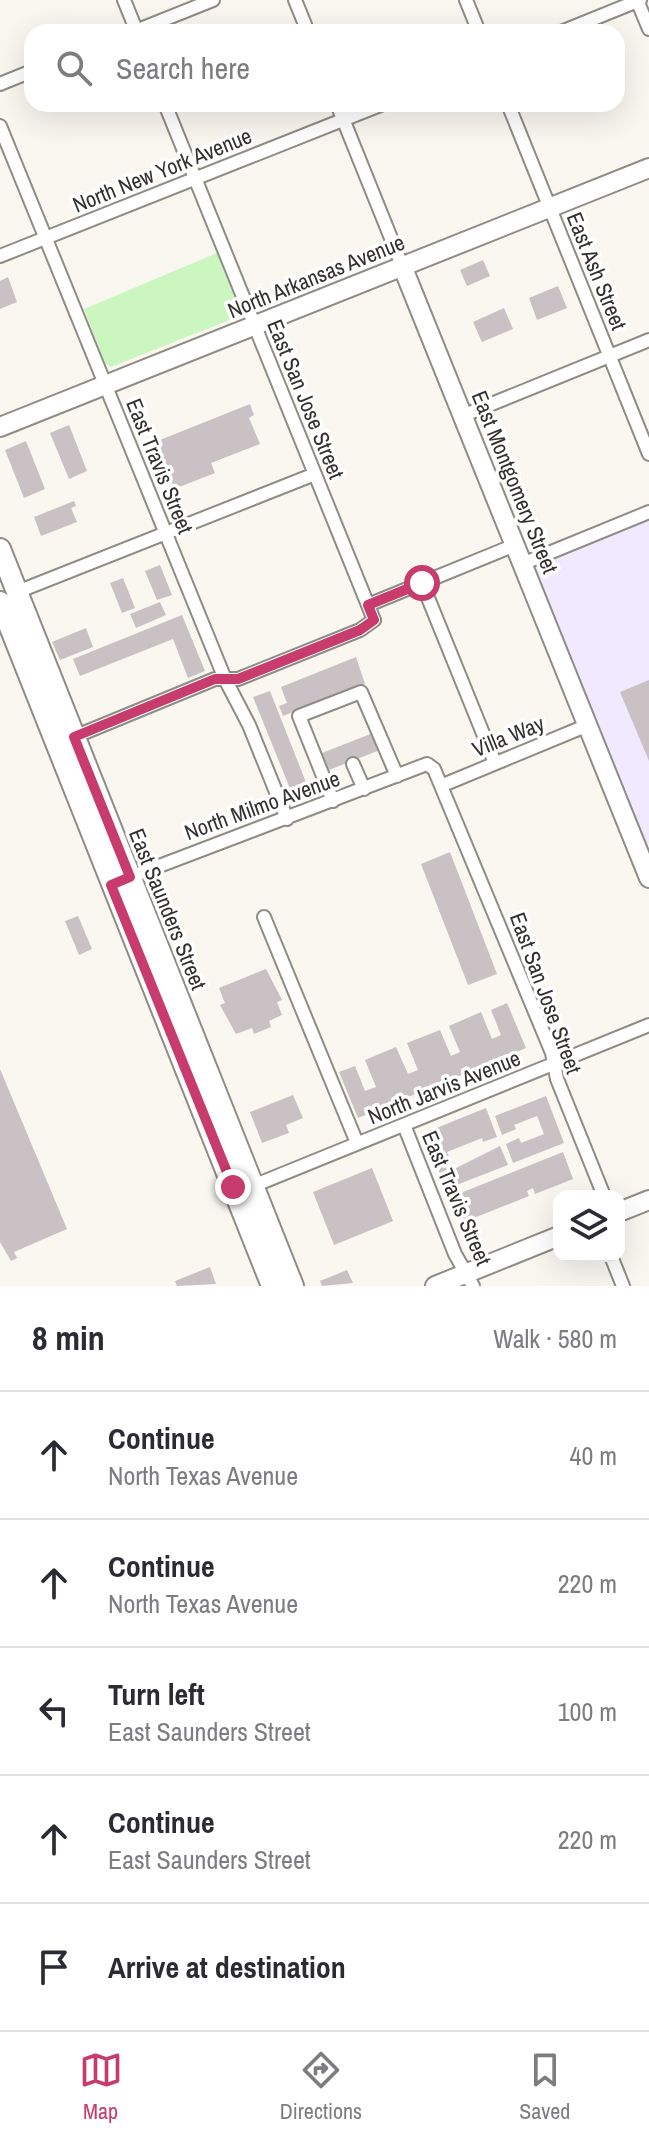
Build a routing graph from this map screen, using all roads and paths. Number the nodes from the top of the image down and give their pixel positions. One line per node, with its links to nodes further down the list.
1 (124, 0): 6 (street)
2 (213, 0): 7 (street)
3 (295, 0): 8 (street)
4 (466, 0): 9 (street)
5 (638, 0): 10 (street); 11 (street)
6 (132, 24)
7 (154, 24)
8 (305, 24)
9 (476, 24)
10 (580, 24)
11 (649, 29)
12 (24, 74): 13 (street)
13 (0, 84)
14 (168, 112): 21 (street, East San Jose Street)
15 (340, 112): 18 (street, East Montgomery Street)
16 (363, 112): 18 (street, North New York Avenue)
17 (511, 112): 22 (street, East Ash Street)
18 (343, 120): 21 (street, North New York Avenue); 25 (street, East Montgomery Street)
19 (0, 126): 23 (street, East Travis Street)
20 (649, 168): 22 (main road, North Arkansas Avenue)
21 (195, 179): 23 (street, North New York Avenue); 26 (street, East San Jose Street)
22 (550, 208): 25 (main road, North Arkansas Avenue); 28 (street, East Ash Street)
23 (46, 238): 24 (street, North New York Avenue); 29 (street, East Travis Street)
24 (0, 256)
25 (403, 268): 26 (main road, North Arkansas Avenue); 30 (main road, East Montgomery Street)
26 (254, 326): 29 (main road, North Arkansas Avenue); 33 (street, East San Jose Street)
27 (649, 340): 28 (street)
28 (610, 356): 30 (street); 32 (street, East Ash Street)
29 (105, 385): 31 (main road, North Arkansas Avenue); 35 (street, East Travis Street)
30 (462, 416): 36 (main road, East Montgomery Street)
31 (0, 427)
32 (649, 454)
33 (315, 474): 35 (street); 41 (street, East San Jose Street)
34 (649, 512): 38 (street)
35 (165, 534): 40 (street); 43 (street, East Travis Street)
36 (515, 545): 38 (main road, East Montgomery Street); 39 (street)
37 (0, 549): 40 (main road, East Saunders Street)
38 (522, 564): 44 (main road, East Montgomery Street)
39 (422, 583): 41 (street); 46 (street)
40 (8, 597): 42 (main road, East Saunders Street); 45 (main road, East Saunders Street)
41 (368, 605): 43 (street, East San Jose Street)
42 (16, 644): 49 (main road); 57 (main road, East Saunders Street)
43 (225, 679): 45 (street); 54 (street, East Travis Street)
44 (588, 725): 46 (street, Villa Way); 55 (main road, East Montgomery Street)
45 (74, 737): 49 (main road, East Saunders Street)
46 (495, 763): 51 (street, Villa Way)
47 (353, 764): 52 (street)
48 (427, 764): 50 (street, North Milmo Avenue); 51 (street, East San Jose Street)
49 (86, 768): 57 (main road, East Saunders Street)
50 (397, 776): 52 (street, North Milmo Avenue); 53 (street)
51 (443, 785): 61 (street, East San Jose Street)
52 (364, 789): 53 (street, North Milmo Avenue)
53 (333, 801): 54 (street, North Milmo Avenue)
54 (287, 819): 57 (street, North Milmo Avenue)
55 (645, 856): 56 (main road, East Montgomery Street)
56 (649, 878)
57 (121, 881): 60 (main road, East Saunders Street); 62 (main road, East Saunders Street)
58 (264, 917): 64 (street)
59 (649, 1025): 61 (street, North Jarvis Avenue)
60 (173, 1039): 62 (main road); 72 (main road, East Saunders Street)
61 (554, 1064): 63 (street, North Jarvis Avenue); 66 (street, East San Jose Street)
62 (215, 1093): 65 (main road, East Saunders Street)
63 (404, 1125): 64 (street, North Jarvis Avenue); 71 (street, East Travis Street)
64 (357, 1143): 65 (street, North Jarvis Avenue)
65 (253, 1186): 73 (main road, East Saunders Street)
66 (602, 1190)
67 (649, 1200): 68 (main road)
68 (625, 1210)
69 (553, 1239): 71 (main road)
70 (613, 1262): 75 (street)
71 (471, 1279): 74 (main road)
72 (272, 1286)
73 (293, 1286)
74 (435, 1286)
75 (623, 1286)

